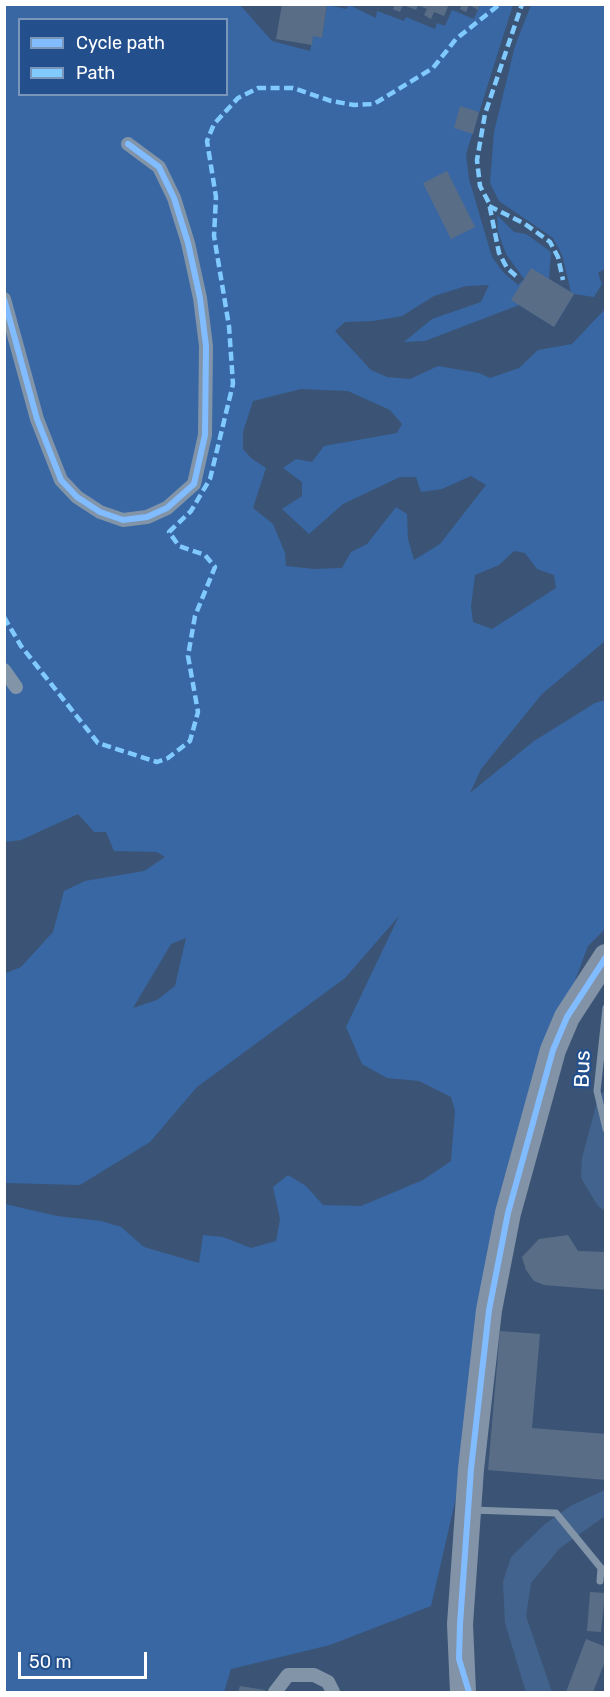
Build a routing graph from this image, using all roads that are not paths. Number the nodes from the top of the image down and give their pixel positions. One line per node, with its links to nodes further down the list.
1 (129, 144): 2 (street)
2 (4, 299)
3 (4, 670): 4 (street)
4 (16, 687)
5 (606, 957): 8 (highway)
6 (606, 1008): 7 (lane, Bus)
7 (606, 1129)
8 (469, 1510): 9 (lane); 10 (highway)
9 (600, 1581)
10 (459, 1659): 13 (highway); 14 (highway)
11 (275, 1692): 12 (street)
12 (333, 1692)
13 (463, 1692)
14 (469, 1692)

